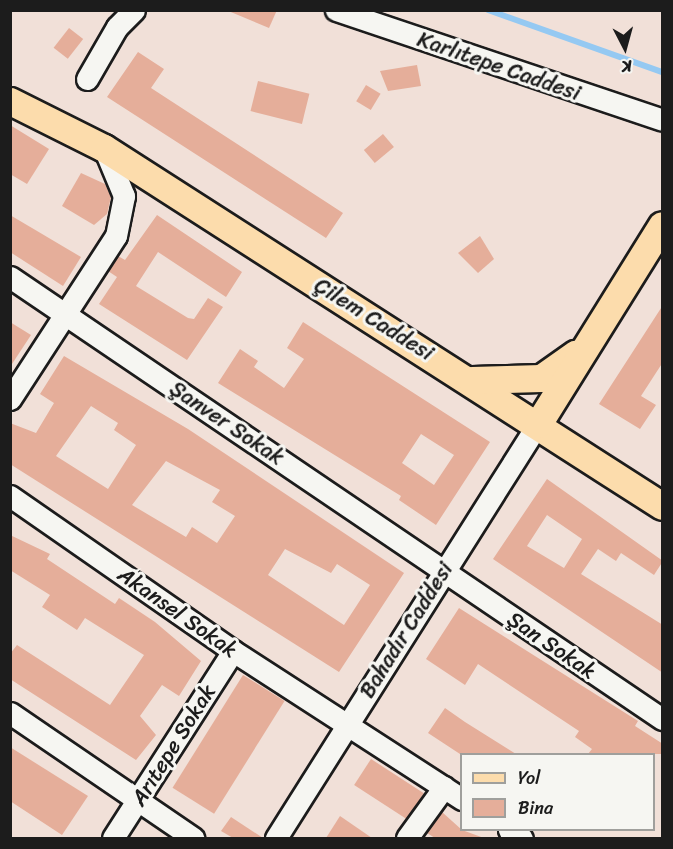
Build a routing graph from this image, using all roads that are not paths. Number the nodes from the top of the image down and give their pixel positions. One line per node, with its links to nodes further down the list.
1 (134, 10): 3 (street)
2 (336, 10): 5 (street, Karlıtepe Caddesi)
3 (87, 79)
4 (10, 101): 6 (main road, Çilem Caddesi)
5 (663, 120)
6 (93, 142): 9 (street); 11 (main road, Çilem Caddesi)
7 (663, 225): 10 (main road)
8 (10, 277): 9 (street, Şanver Sokak)
9 (68, 315): 12 (street); 16 (street, Şanver Sokak)
10 (592, 336): 11 (main road); 13 (main road)
11 (470, 379): 13 (main road, Çilem Caddesi)
12 (10, 399)
13 (538, 424): 15 (main road, Çilem Caddesi); 16 (street, Bahadır Caddesi)
14 (10, 496): 17 (street, Akansel Sokak)
15 (663, 506)
16 (442, 571): 19 (street, Şan Sokak); 20 (street, Bahadır Caddesi)
17 (232, 651): 20 (street, Akansel Sokak); 23 (street, Arıtepe Sokak)
18 (10, 713): 23 (street)
19 (663, 719)
20 (348, 724): 21 (street, Akansel Sokak); 26 (street, Bahadır Caddesi)
21 (444, 787): 22 (street, Akansel Sokak); 27 (street)
22 (460, 798)
23 (137, 802): 24 (street, Arıtepe Sokak); 25 (street)
24 (113, 838)
25 (193, 838)
26 (276, 838)
27 (407, 838)

